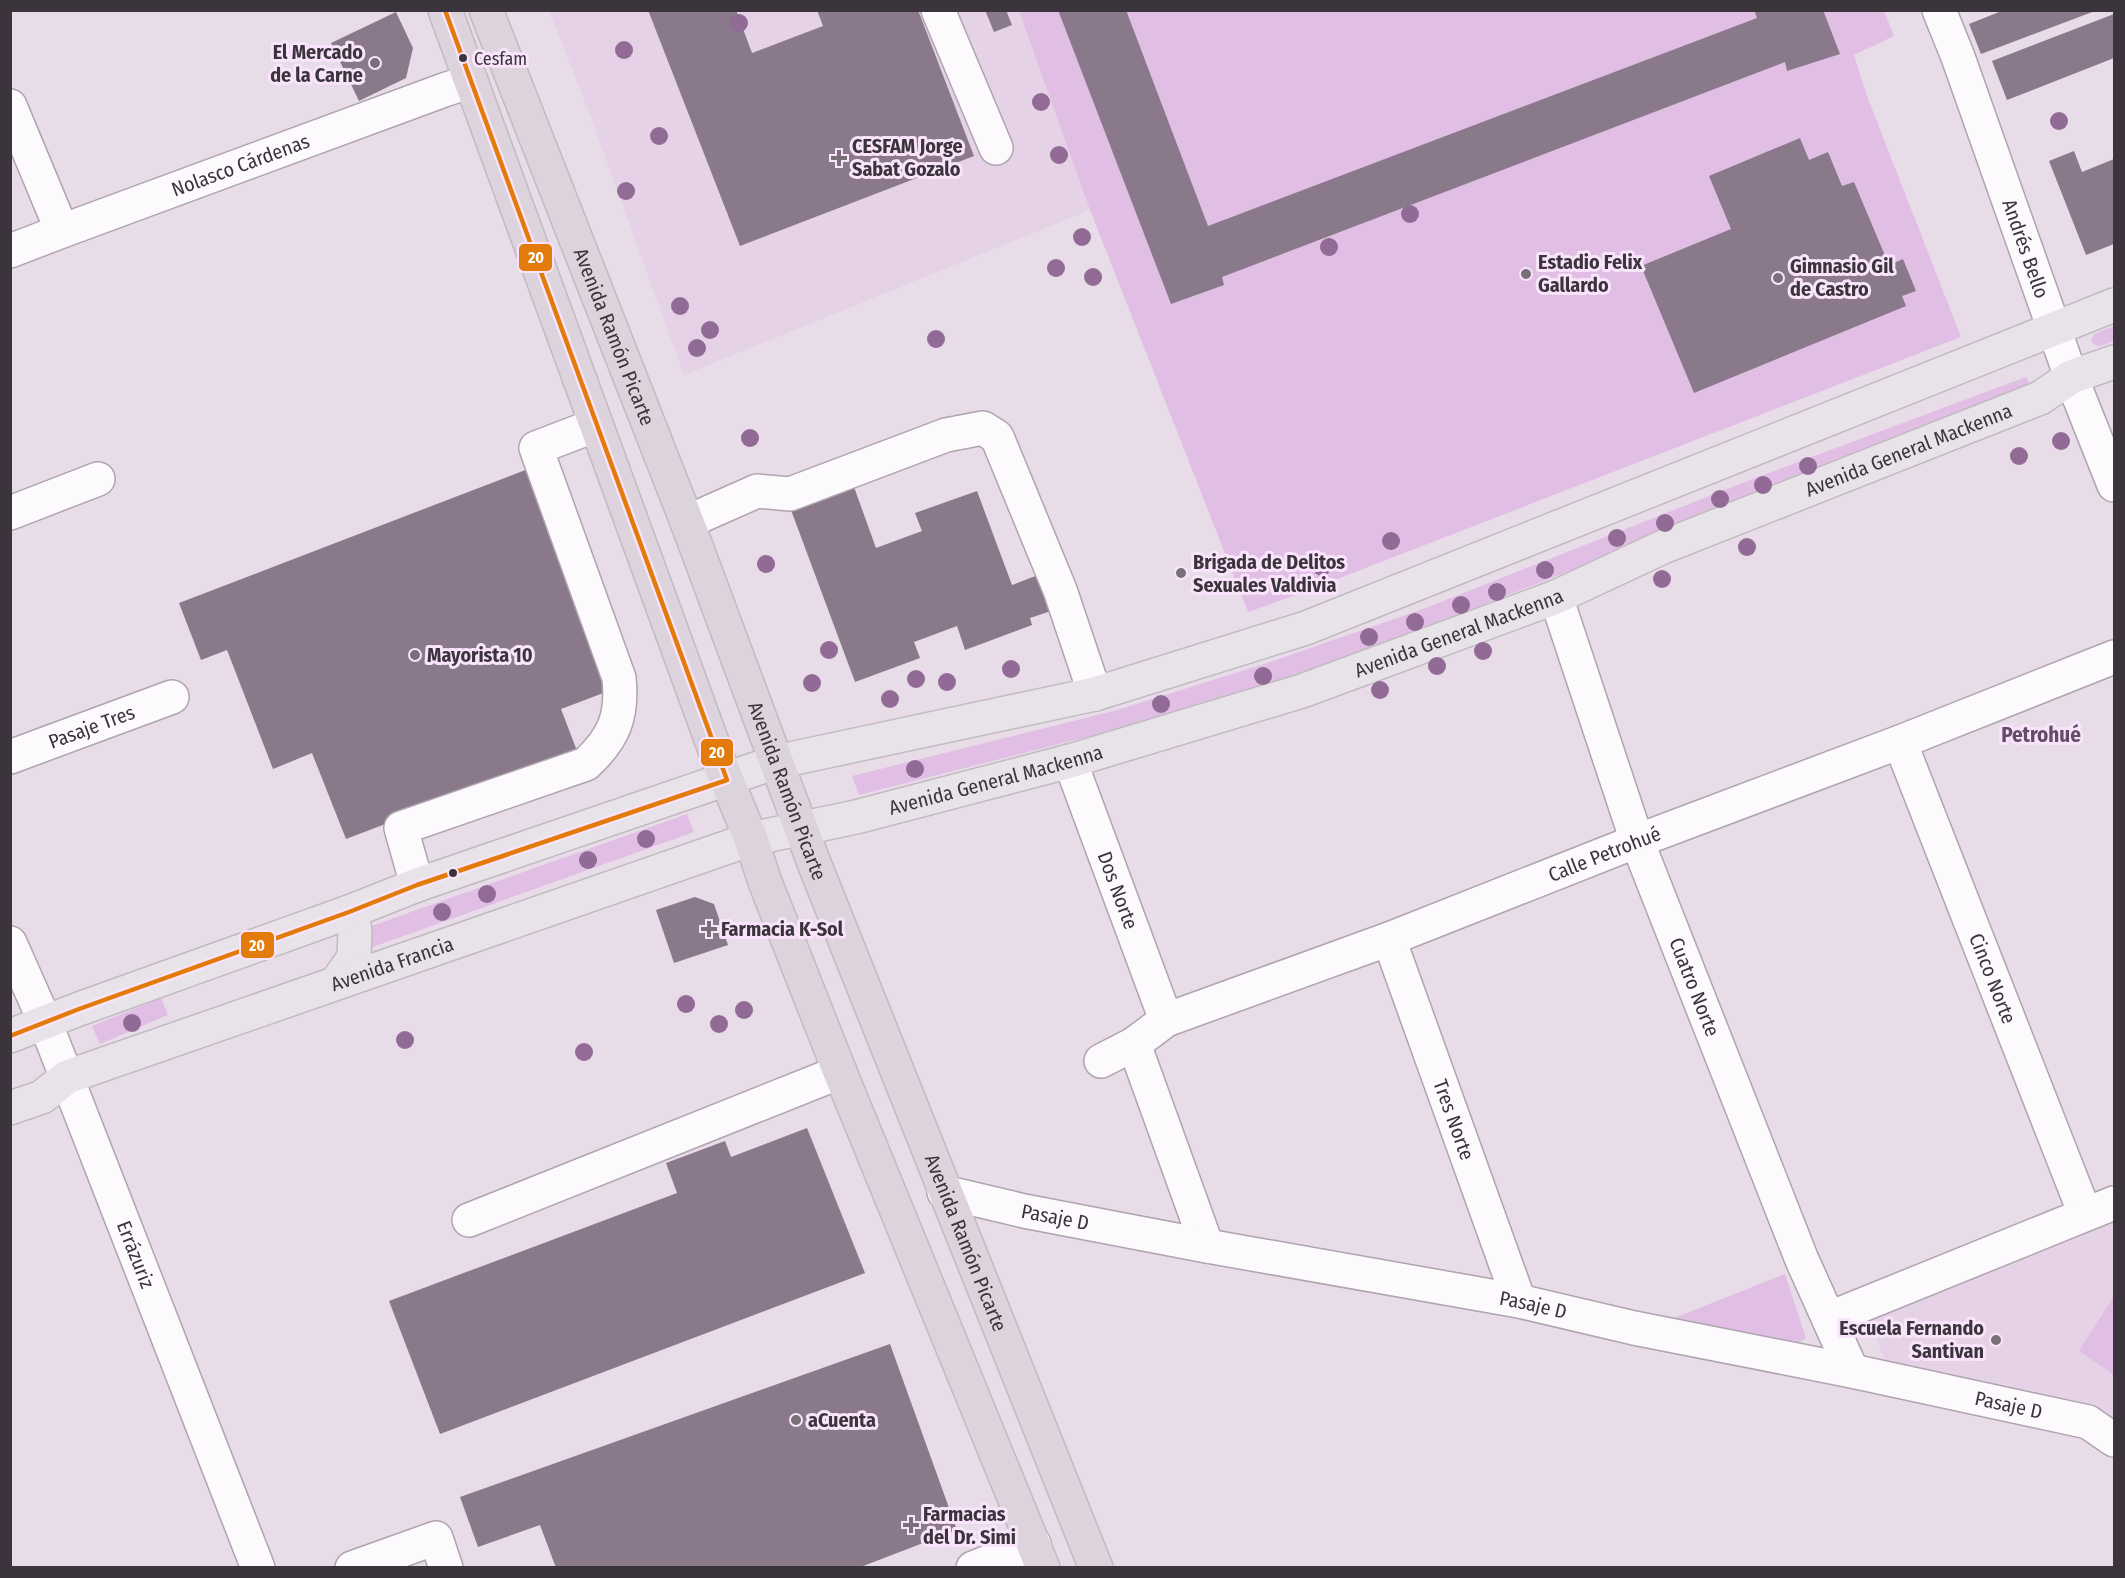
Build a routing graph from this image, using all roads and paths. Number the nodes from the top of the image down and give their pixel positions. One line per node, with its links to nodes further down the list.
1 (445, 10): 5 (highway, Avenida Ramón Picarte)
2 (486, 10): 18 (highway, Avenida Ramón Picarte)
3 (938, 10): 7 (street)
4 (1940, 10): 11 (street, Andrés Bello)
5 (471, 81): 8 (street, Nolasco Cárdenas); 14 (highway, Avenida Ramón Picarte)
6 (10, 106): 8 (street)
7 (996, 148)
8 (62, 231): 9 (street, Nolasco Cárdenas)
9 (10, 251)
10 (2115, 305): 11 (main road)
11 (2055, 329): 13 (street, Andrés Bello); 21 (main road)
12 (2115, 362): 13 (main road, Avenida General Mackenna)
13 (2071, 377): 16 (street, Andrés Bello); 19 (main road, Avenida General Mackenna)
14 (596, 425): 27 (highway, Avenida Ramón Picarte); 30 (street)
15 (98, 479): 17 (street)
16 (2115, 484)
17 (10, 513)
18 (687, 522): 21 (street); 26 (highway, Avenida Ramón Picarte)
19 (1556, 597): 25 (main road, Avenida General Mackenna); 29 (street, Cuatro Norte)
20 (2115, 657): 23 (street, Calle Petrohué)
21 (1095, 694): 26 (main road)
22 (172, 697): 24 (street, Pasaje Tres)
23 (1900, 742): 29 (street, Calle Petrohué); 44 (street, Cinco Norte)
24 (10, 757)
25 (1070, 761): 28 (main road, Avenida General Mackenna); 35 (street, Dos Norte)
26 (776, 762): 27 (main road); 28 (highway, Avenida Ramón Picarte)
27 (727, 780): 28 (highway, Avenida Ramón Picarte); 30 (main road)
28 (777, 834): 34 (main road, Avenida Francia); 40 (highway, Avenida Ramón Picarte); 43 (highway, Avenida Ramón Picarte)
29 (1637, 841): 32 (street, Calle Petrohué); 48 (street, Cuatro Norte)
30 (417, 885): 31 (main road)
31 (349, 912): 34 (main road); 36 (main road)
32 (1389, 939): 35 (street, Calle Petrohué); 47 (street, Tres Norte)
33 (10, 943): 36 (street, Errázuriz)
34 (337, 982): 41 (main road, Avenida Francia)
35 (1166, 1020): 38 (street, Calle Petrohué)
36 (45, 1022): 37 (main road); 41 (street, Errázuriz)
37 (10, 1036)
38 (1134, 1044): 39 (street, Calle Petrohué); 46 (street)
39 (1101, 1061)
40 (840, 1072): 45 (street); 51 (highway, Avenida Ramón Picarte)
41 (67, 1077): 42 (main road, Avenida Francia); 52 (street, Errázuriz)
42 (10, 1108)
43 (944, 1192): 46 (street, Pasaje D); 56 (highway, Avenida Ramón Picarte)
44 (2100, 1209): 48 (street)
45 (469, 1221)
46 (1207, 1246): 47 (street, Pasaje D)
47 (1519, 1301): 49 (street, Pasaje D)
48 (1830, 1318): 49 (street, Cuatro Norte)
49 (1852, 1371): 50 (street, Pasaje D)
50 (2115, 1440)
51 (1039, 1556): 55 (street)
52 (258, 1568)
53 (352, 1568): 54 (street)
54 (446, 1568)
55 (973, 1568)
56 (1096, 1568)

